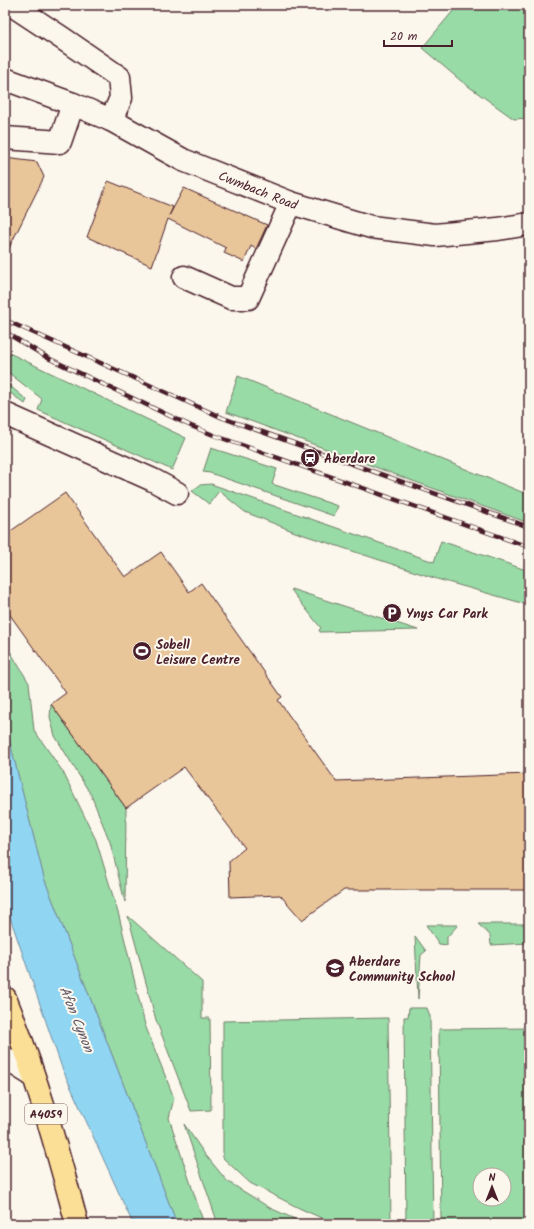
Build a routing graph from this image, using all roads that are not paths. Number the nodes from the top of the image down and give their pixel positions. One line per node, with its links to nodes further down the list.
1 (12, 5): 4 (street)
2 (5, 79): 3 (street, Cwmbach Road)
3 (73, 104): 4 (street, Cwmbach Road); 5 (street)
4 (111, 120): 6 (street, Cwmbach Road)
5 (5, 138)
6 (291, 203): 7 (street, Cwmbach Road); 8 (street)
7 (529, 224)
8 (184, 277)
9 (5, 414): 10 (street)
10 (177, 493)
11 (5, 998): 13 (main road, A4059)
12 (5, 1058): 13 (street)
13 (32, 1075): 14 (main road, A4059)
14 (77, 1224)

